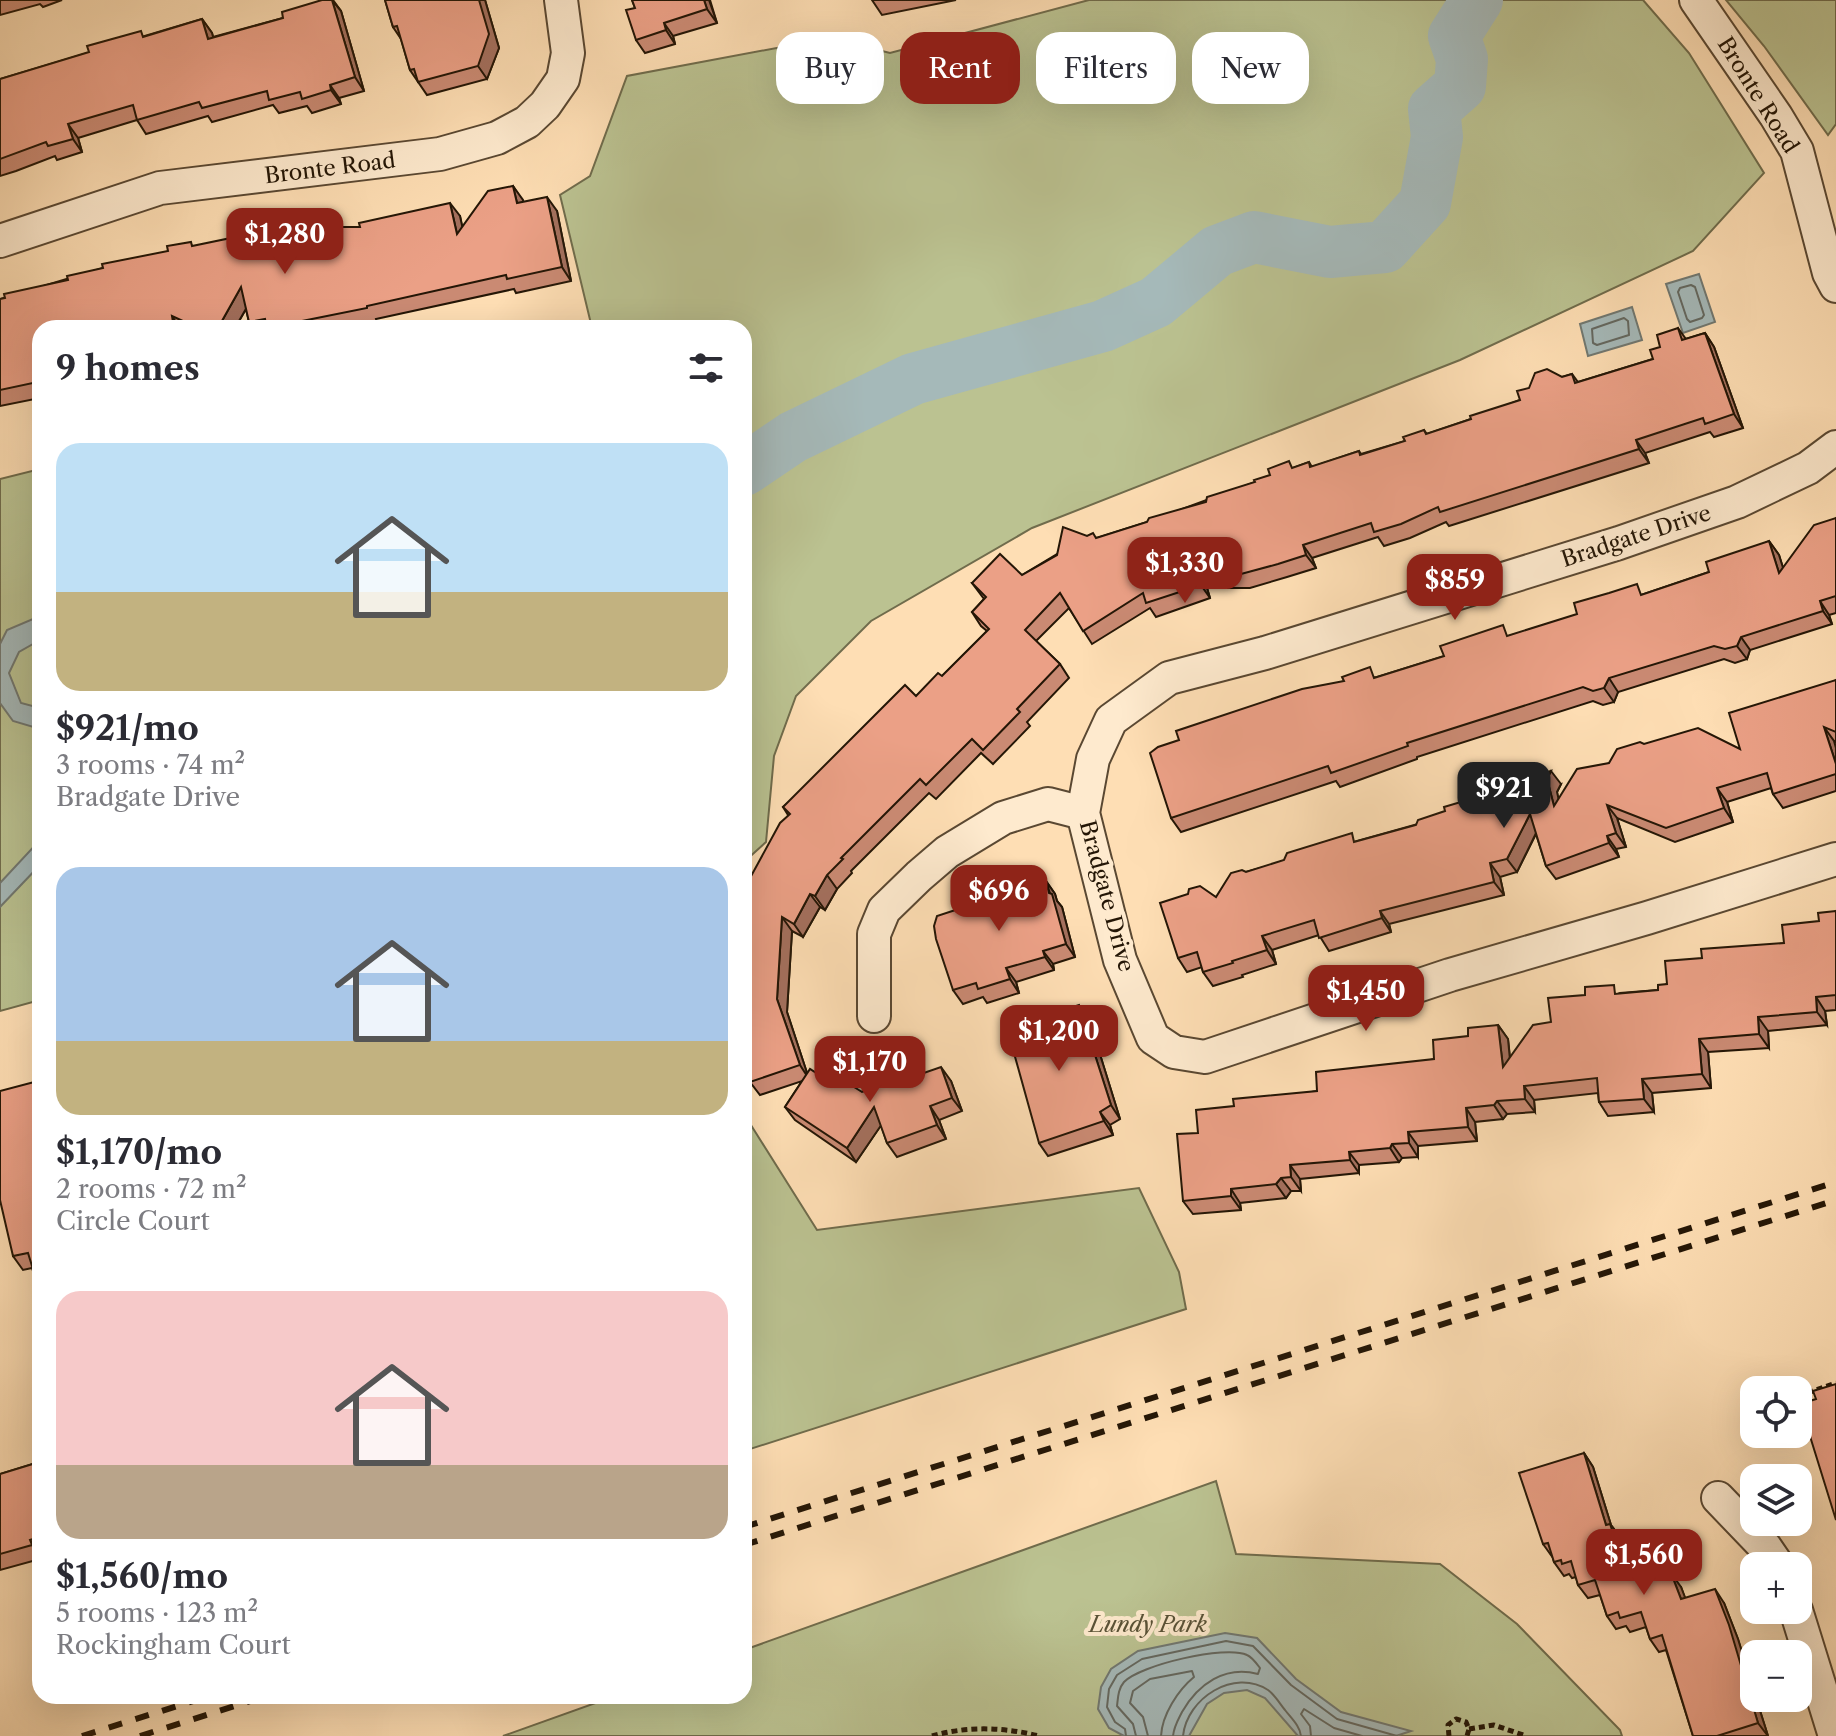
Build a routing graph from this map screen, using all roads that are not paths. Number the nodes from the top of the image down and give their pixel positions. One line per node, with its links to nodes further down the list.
1 (561, 0): 3 (street, Bronte Road)
2 (1696, 0): 4 (street, Bronte Road)
3 (0, 241)
4 (1836, 286)
5 (1836, 447): 6 (street, Bradgate Drive)
6 (1083, 813): 7 (street, Bradgate Drive); 8 (street)
7 (1836, 859)
8 (874, 1016)
9 (1718, 1498): 10 (street)
10 (1768, 1552)
11 (1800, 1624): 12 (street)
12 (1835, 1736)

